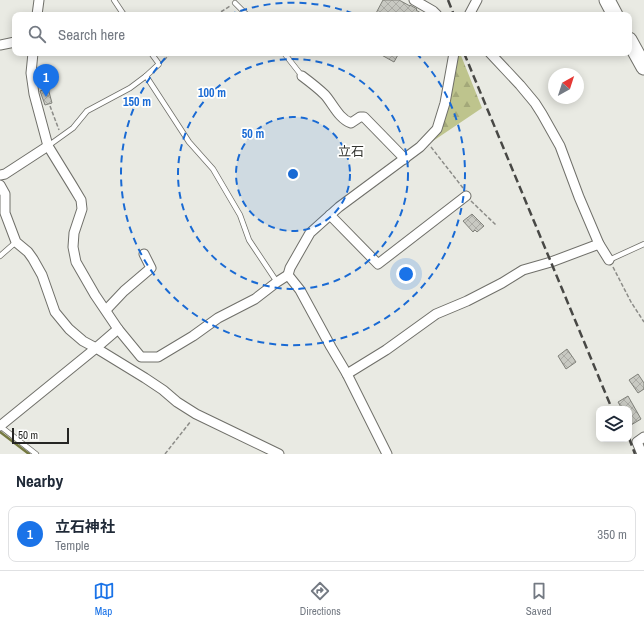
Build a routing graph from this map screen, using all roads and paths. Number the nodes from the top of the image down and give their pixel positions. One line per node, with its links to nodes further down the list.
1 (39, 0): 7 (street)
2 (114, 0): 8 (lane)
3 (414, 0): 11 (street)
4 (477, 0): 12 (street)
5 (607, 0): 13 (highway)
6 (235, 3): 9 (path); 10 (lane)
7 (37, 12)
8 (122, 12)
9 (221, 12)
10 (244, 12)
11 (434, 12)
12 (471, 12)
13 (613, 12)
14 (12, 43): 15 (street)
15 (0, 45)
16 (632, 46): 24 (highway)
17 (33, 56): 30 (street)
18 (153, 56): 23 (lane)
19 (168, 56): 23 (path)
20 (286, 56): 26 (lane)
21 (454, 56): 29 (street)
22 (493, 56): 38 (street)
23 (159, 64): 25 (lane)
24 (644, 68)
25 (146, 76): 28 (lane); 44 (lane)
26 (302, 76): 31 (street)
27 (50, 106): 28 (path)
28 (62, 136): 30 (lane)
29 (426, 141): 31 (street); 34 (path)
30 (48, 146): 32 (street); 45 (street)
31 (405, 159): 35 (street)
32 (0, 175)
33 (0, 185): 37 (street)
34 (466, 196): 35 (street); 36 (path)
35 (330, 215): 43 (street)
36 (497, 226)
37 (16, 242): 41 (lane); 48 (street)
38 (599, 244): 42 (street); 49 (street)
39 (644, 244): 42 (lane)
40 (144, 254): 45 (street)
41 (0, 256)
42 (609, 260): 46 (path)
43 (288, 275): 44 (street); 49 (street)
44 (277, 282): 47 (street)
45 (106, 310): 47 (street)
46 (644, 322)
47 (118, 329): 48 (street)
48 (96, 348): 50 (street); 51 (street)
49 (347, 374): 56 (street)
50 (196, 414): 54 (path); 55 (street)
51 (0, 426): 53 (lane)
52 (644, 437): 57 (street)
53 (36, 454)
54 (165, 454)
55 (279, 454)
56 (387, 454)
57 (642, 454)

